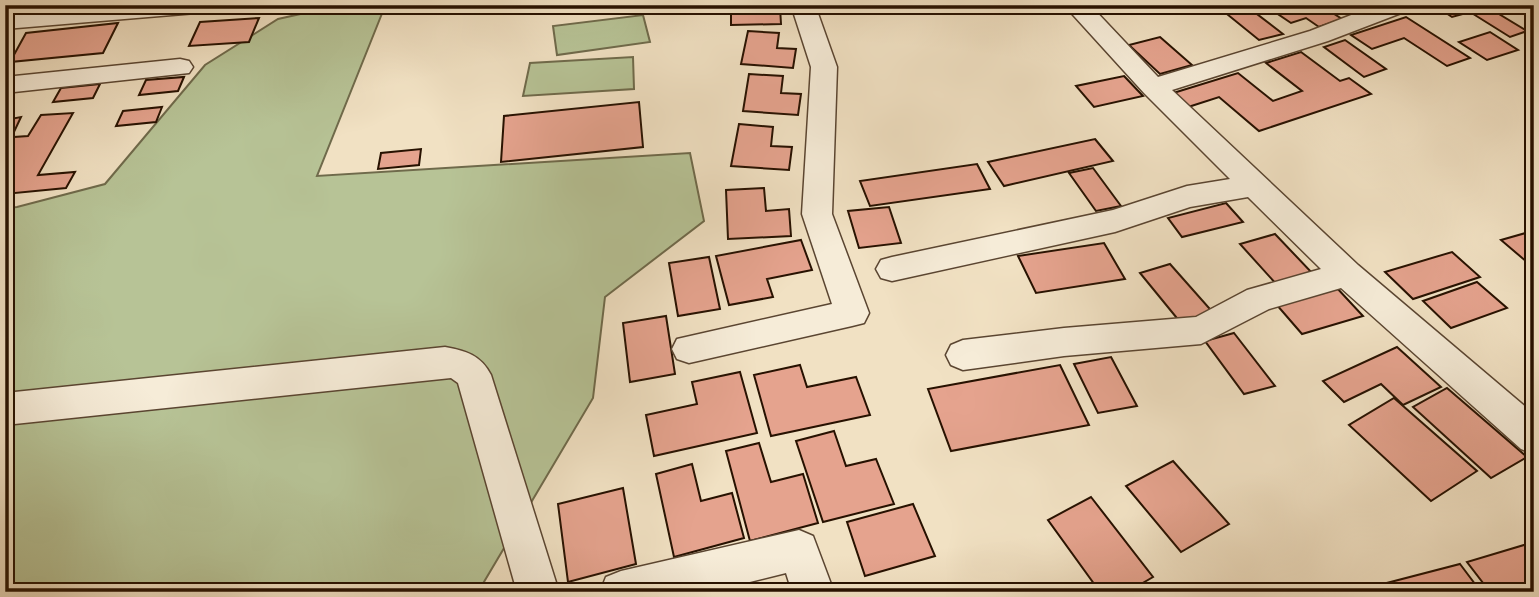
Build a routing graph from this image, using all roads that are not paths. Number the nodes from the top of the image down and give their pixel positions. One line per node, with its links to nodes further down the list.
1 (208, 5): 6 (street)
2 (803, 5): 13 (street)
3 (1113, 5): 5 (street)
4 (1400, 5): 9 (street)
5 (1080, 9): 9 (street)
6 (5, 22)
7 (180, 67): 8 (street)
8 (5, 85)
9 (1153, 87): 10 (street)
10 (1254, 185): 11 (street); 12 (street)
11 (892, 269)
12 (1347, 274): 14 (street); 16 (street)
13 (689, 349)
14 (963, 355)
15 (5, 409): 18 (street)
16 (1534, 437)
17 (627, 590): 19 (street)
18 (538, 592)
19 (813, 592)

